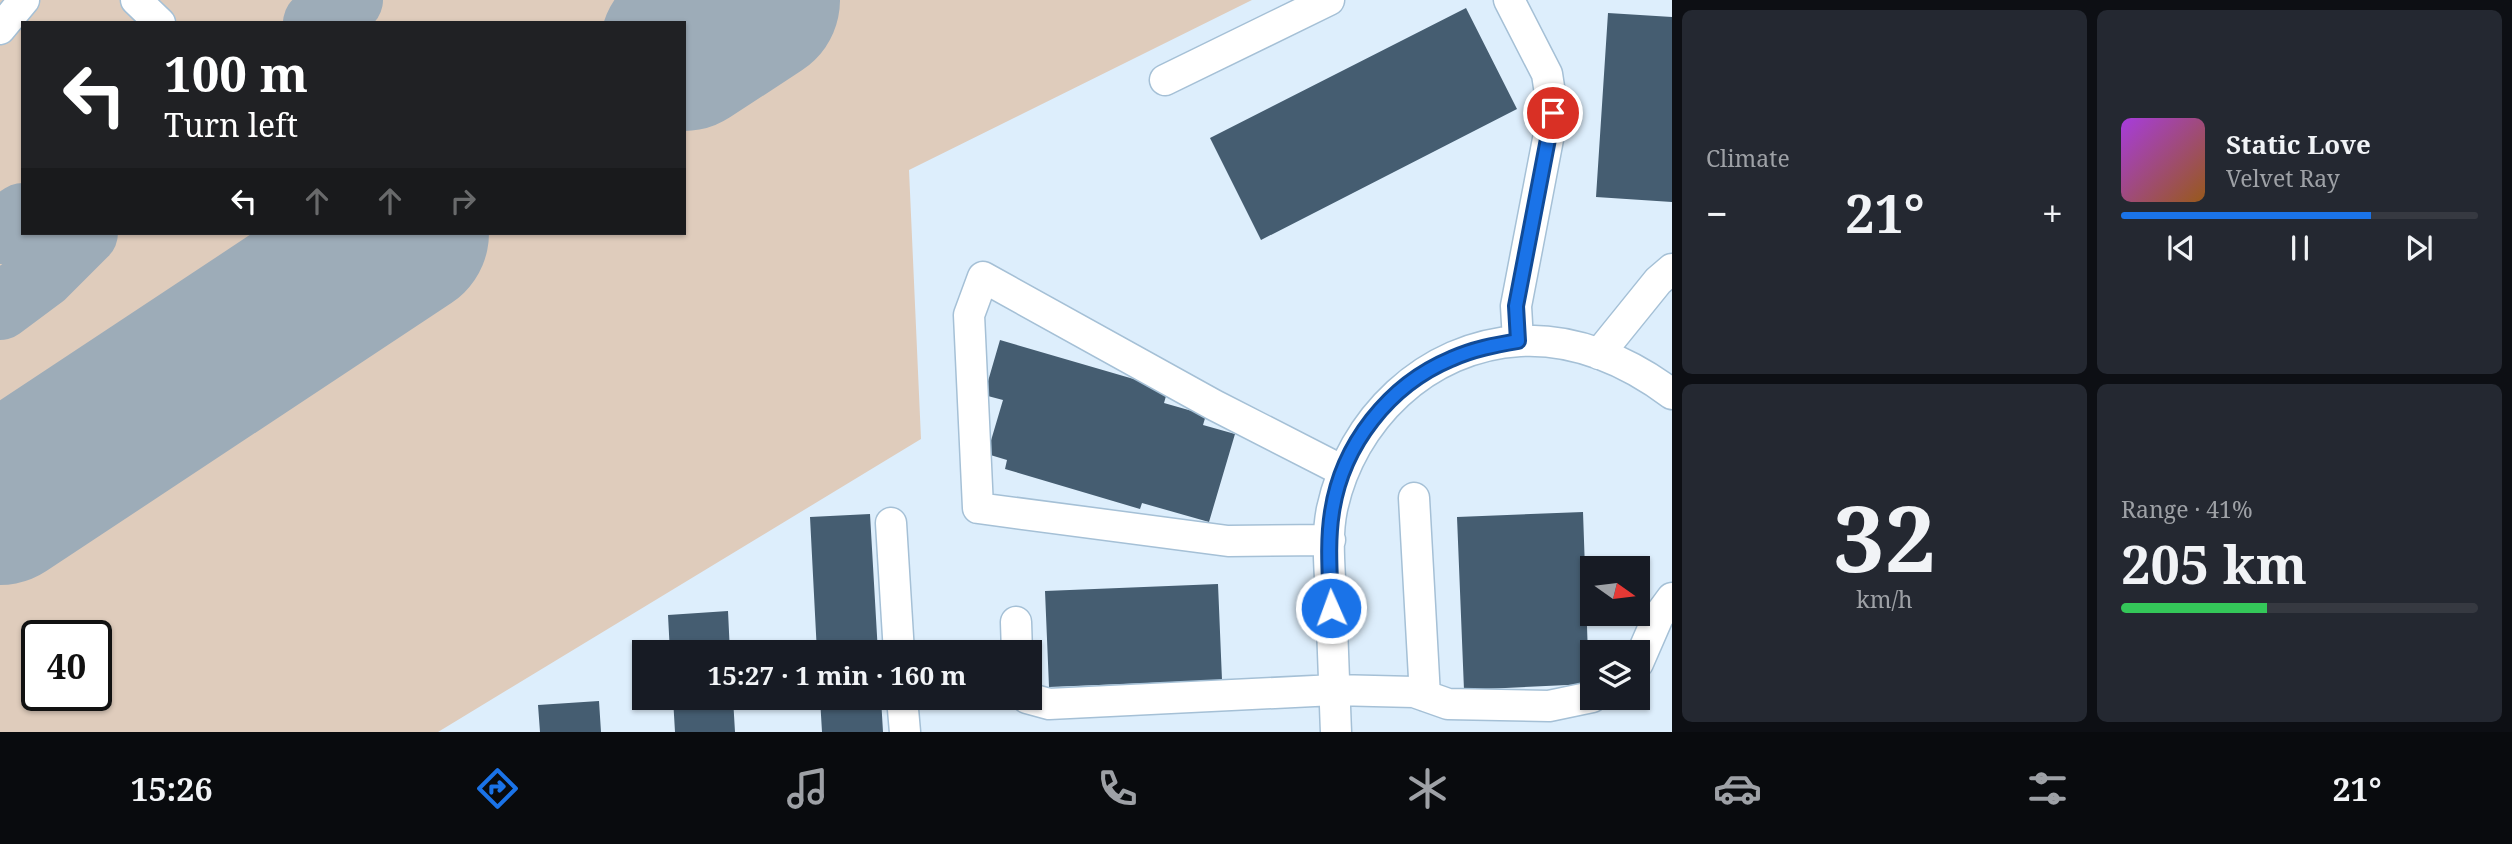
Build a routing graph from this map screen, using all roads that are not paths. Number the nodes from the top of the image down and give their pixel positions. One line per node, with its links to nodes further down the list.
1 (24, 0): 6 (street)
2 (136, 0): 5 (street)
3 (1329, 0): 7 (street)
4 (1509, 0): 9 (street)
5 (158, 21)
6 (0, 29)
7 (1165, 80)
8 (1672, 269): 10 (street)
9 (1518, 341): 10 (street); 12 (street)
10 (1599, 354): 11 (street)
11 (1672, 394)
12 (1343, 471): 15 (street); 15 (street)
13 (1414, 498): 22 (street)
14 (891, 523): 18 (street)
15 (1330, 540): 21 (street)
16 (1672, 598): 20 (street)
17 (1016, 622): 19 (street)
18 (898, 640)
19 (1017, 640)
20 (1648, 640)
21 (1334, 690): 22 (street); 24 (street); 27 (street)
22 (1425, 696): 23 (street)
23 (1580, 700)
24 (1042, 702)
25 (903, 710): 26 (street)
26 (905, 732)
27 (1336, 732)

